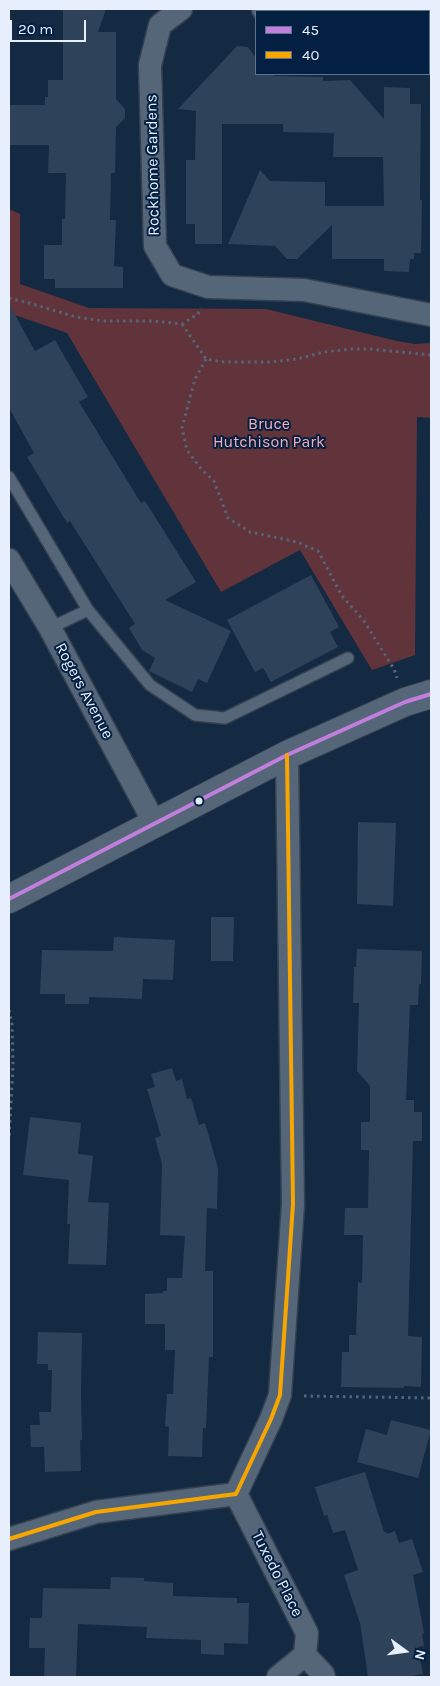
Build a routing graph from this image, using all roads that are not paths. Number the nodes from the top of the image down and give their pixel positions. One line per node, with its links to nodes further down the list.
1 (181, 9): 2 (street, Rockhome Gardens)
2 (431, 315)
3 (9, 477): 5 (lane)
4 (9, 560): 6 (street, Rogers Avenue)
5 (88, 610): 6 (lane); 7 (lane)
6 (50, 628): 10 (street, Rogers Avenue)
7 (348, 658)
8 (431, 694): 9 (main road)
9 (287, 755): 10 (main road); 12 (street)
10 (156, 824): 11 (main road)
11 (9, 899)
12 (236, 1494): 13 (street); 14 (street, Tuxedo Place)
13 (9, 1539)
14 (304, 1656): 15 (street); 16 (street)
15 (278, 1677)
16 (324, 1677)

